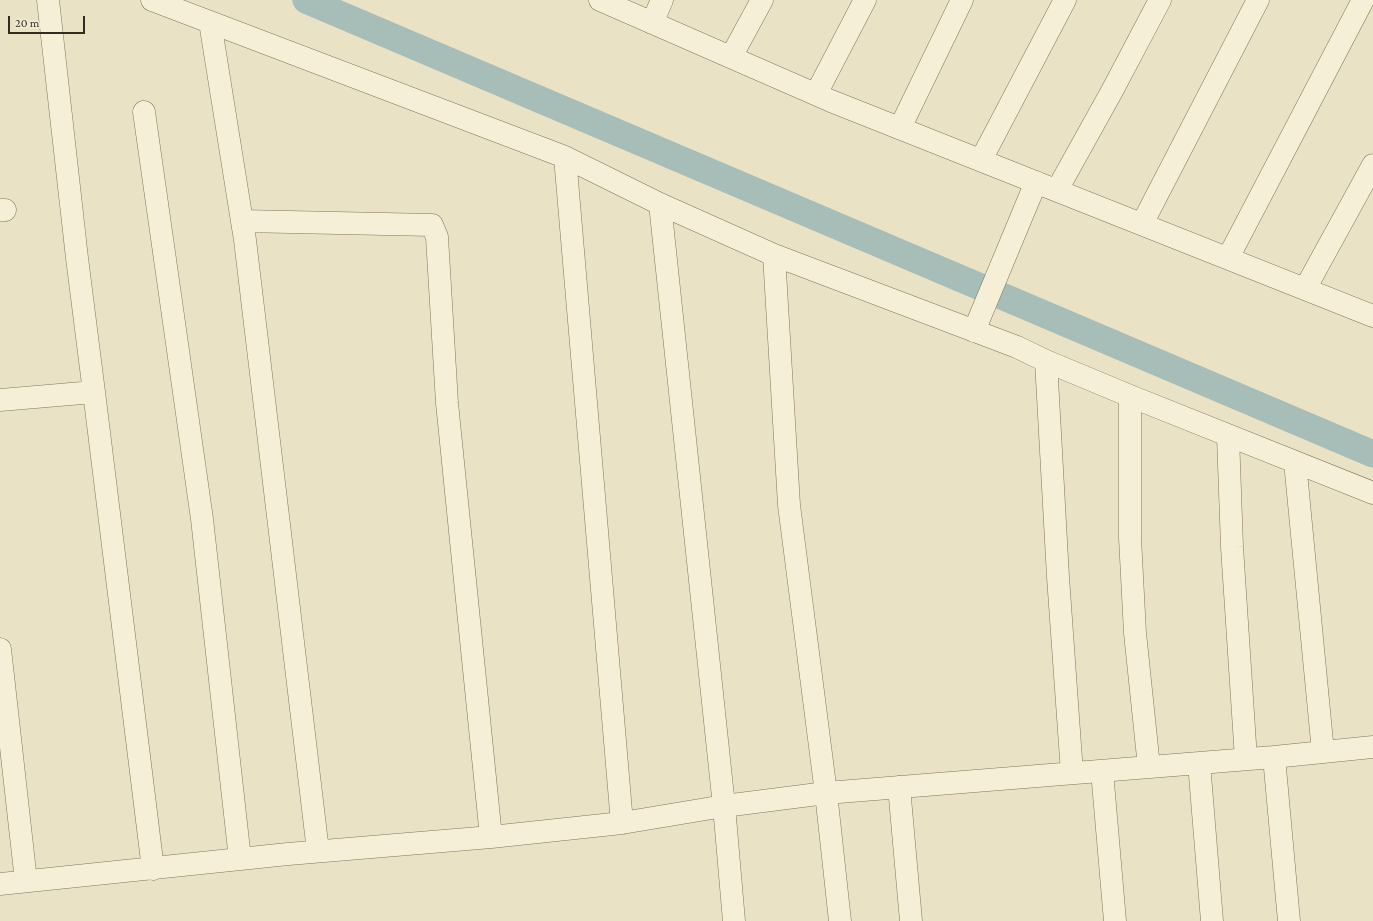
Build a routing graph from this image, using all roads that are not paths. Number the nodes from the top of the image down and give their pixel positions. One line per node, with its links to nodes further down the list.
1 (48, 0): 32 (street)
2 (152, 0): 12 (street)
3 (600, 0): 13 (street)
4 (662, 0): 13 (street)
5 (762, 0): 14 (street)
6 (865, 0): 15 (street)
7 (962, 0): 17 (street)
8 (1065, 0): 19 (street)
9 (1160, 0): 22 (street)
10 (1258, 0): 25 (street)
11 (1363, 0): 27 (street)
12 (210, 22): 18 (street); 24 (street)
13 (652, 23): 14 (street)
14 (731, 57): 15 (street)
15 (816, 94): 17 (street)
16 (144, 112): 53 (street)
17 (900, 128): 19 (street)
18 (565, 157): 23 (street); 50 (street)
19 (981, 160): 21 (street)
20 (1373, 165): 28 (street)
21 (1036, 182): 22 (street); 30 (street)
22 (1057, 190): 25 (street)
23 (660, 204): 26 (street); 49 (street)
24 (242, 221): 51 (street); 52 (street)
25 (1142, 224): 27 (street)
26 (774, 255): 30 (street); 48 (street)
27 (1228, 258): 28 (street)
28 (1305, 289): 29 (street)
29 (1373, 316)
30 (974, 331): 31 (street)
31 (1046, 361): 33 (street); 46 (street)
32 (94, 392): 34 (street); 54 (street)
33 (1130, 396): 35 (street); 44 (street)
34 (0, 400)
35 (1228, 436): 36 (street); 42 (street)
36 (1295, 462): 37 (street); 40 (street)
37 (1373, 493)
38 (0, 649): 55 (street)
39 (1373, 747): 40 (street)
40 (1324, 752): 41 (street)
41 (1274, 757): 42 (street); 62 (street)
42 (1246, 759): 43 (street)
43 (1199, 763): 44 (street); 61 (street)
44 (1149, 767): 45 (street)
45 (1102, 771): 46 (street); 60 (street)
46 (1072, 773): 47 (street)
47 (899, 787): 48 (street); 59 (street)
48 (826, 793): 49 (street); 58 (street)
49 (724, 806): 50 (street); 57 (street)
50 (622, 823): 51 (street)
51 (491, 837): 52 (street)
52 (318, 851): 53 (street)
53 (240, 859): 54 (street)
54 (152, 869): 55 (street)
55 (26, 881): 56 (street)
56 (0, 884)
57 (734, 921)
58 (840, 921)
59 (911, 921)
60 (1115, 921)
61 (1212, 921)
62 (1289, 921)

